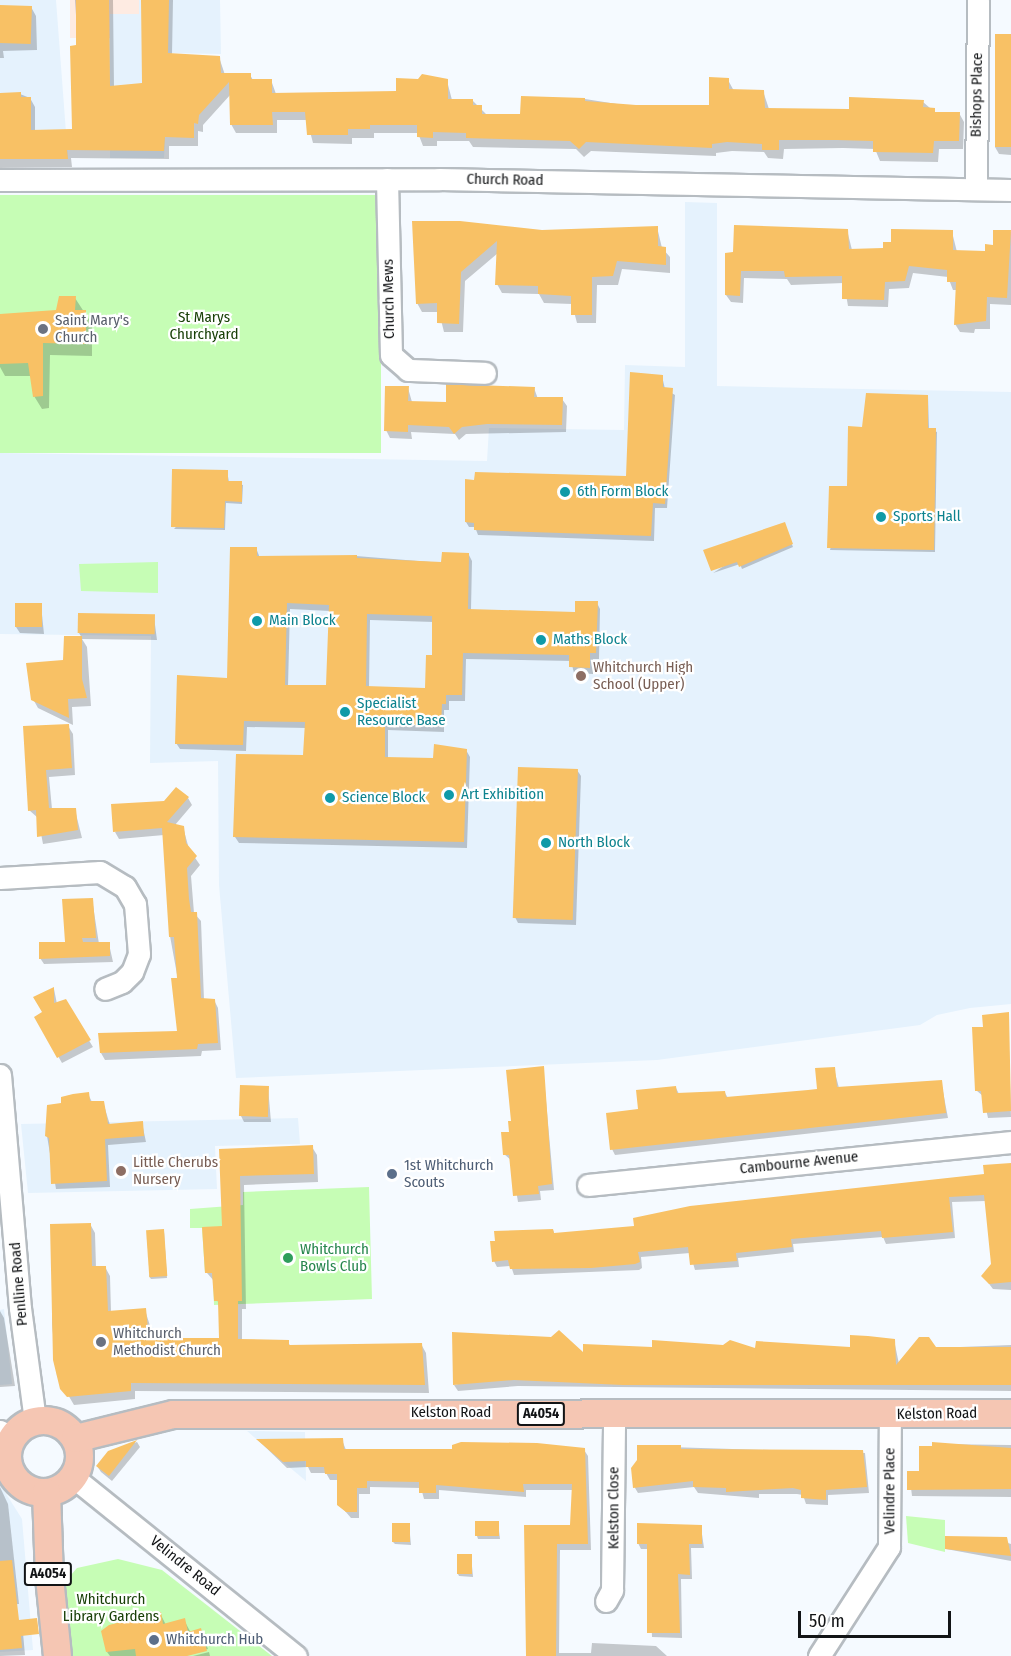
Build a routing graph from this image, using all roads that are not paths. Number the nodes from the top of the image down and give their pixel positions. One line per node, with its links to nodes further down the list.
1 (978, 0): 4 (street, Bishops Place)
2 (387, 179): 3 (street, Church Road); 4 (street, Church Road); 6 (street, Church Mews)
3 (0, 180)
4 (976, 189): 5 (street, Church Road)
5 (1011, 190)
6 (485, 373)
7 (0, 878): 8 (street)
8 (105, 989)
9 (0, 1075): 15 (street, Penlline Road)
10 (1011, 1142): 11 (street, Cambourne Avenue)
11 (588, 1185)
12 (1011, 1413): 14 (main road, Kelston Road / A4054)
13 (614, 1414): 14 (main road, Kelston Road / A4054); 17 (main road, Kelston Road / A4054); 20 (street, Kelston Close)
14 (890, 1414): 23 (street, Velindre Place)
15 (35, 1420): 16 (main road); 17 (main road)
16 (6, 1434): 19 (main road)
17 (75, 1438): 18 (main road)
18 (73, 1477): 19 (main road); 22 (street, Velindre Road)
19 (46, 1492): 21 (main road, A4054)
20 (606, 1601)
21 (57, 1656)
22 (296, 1656)
23 (819, 1656)

